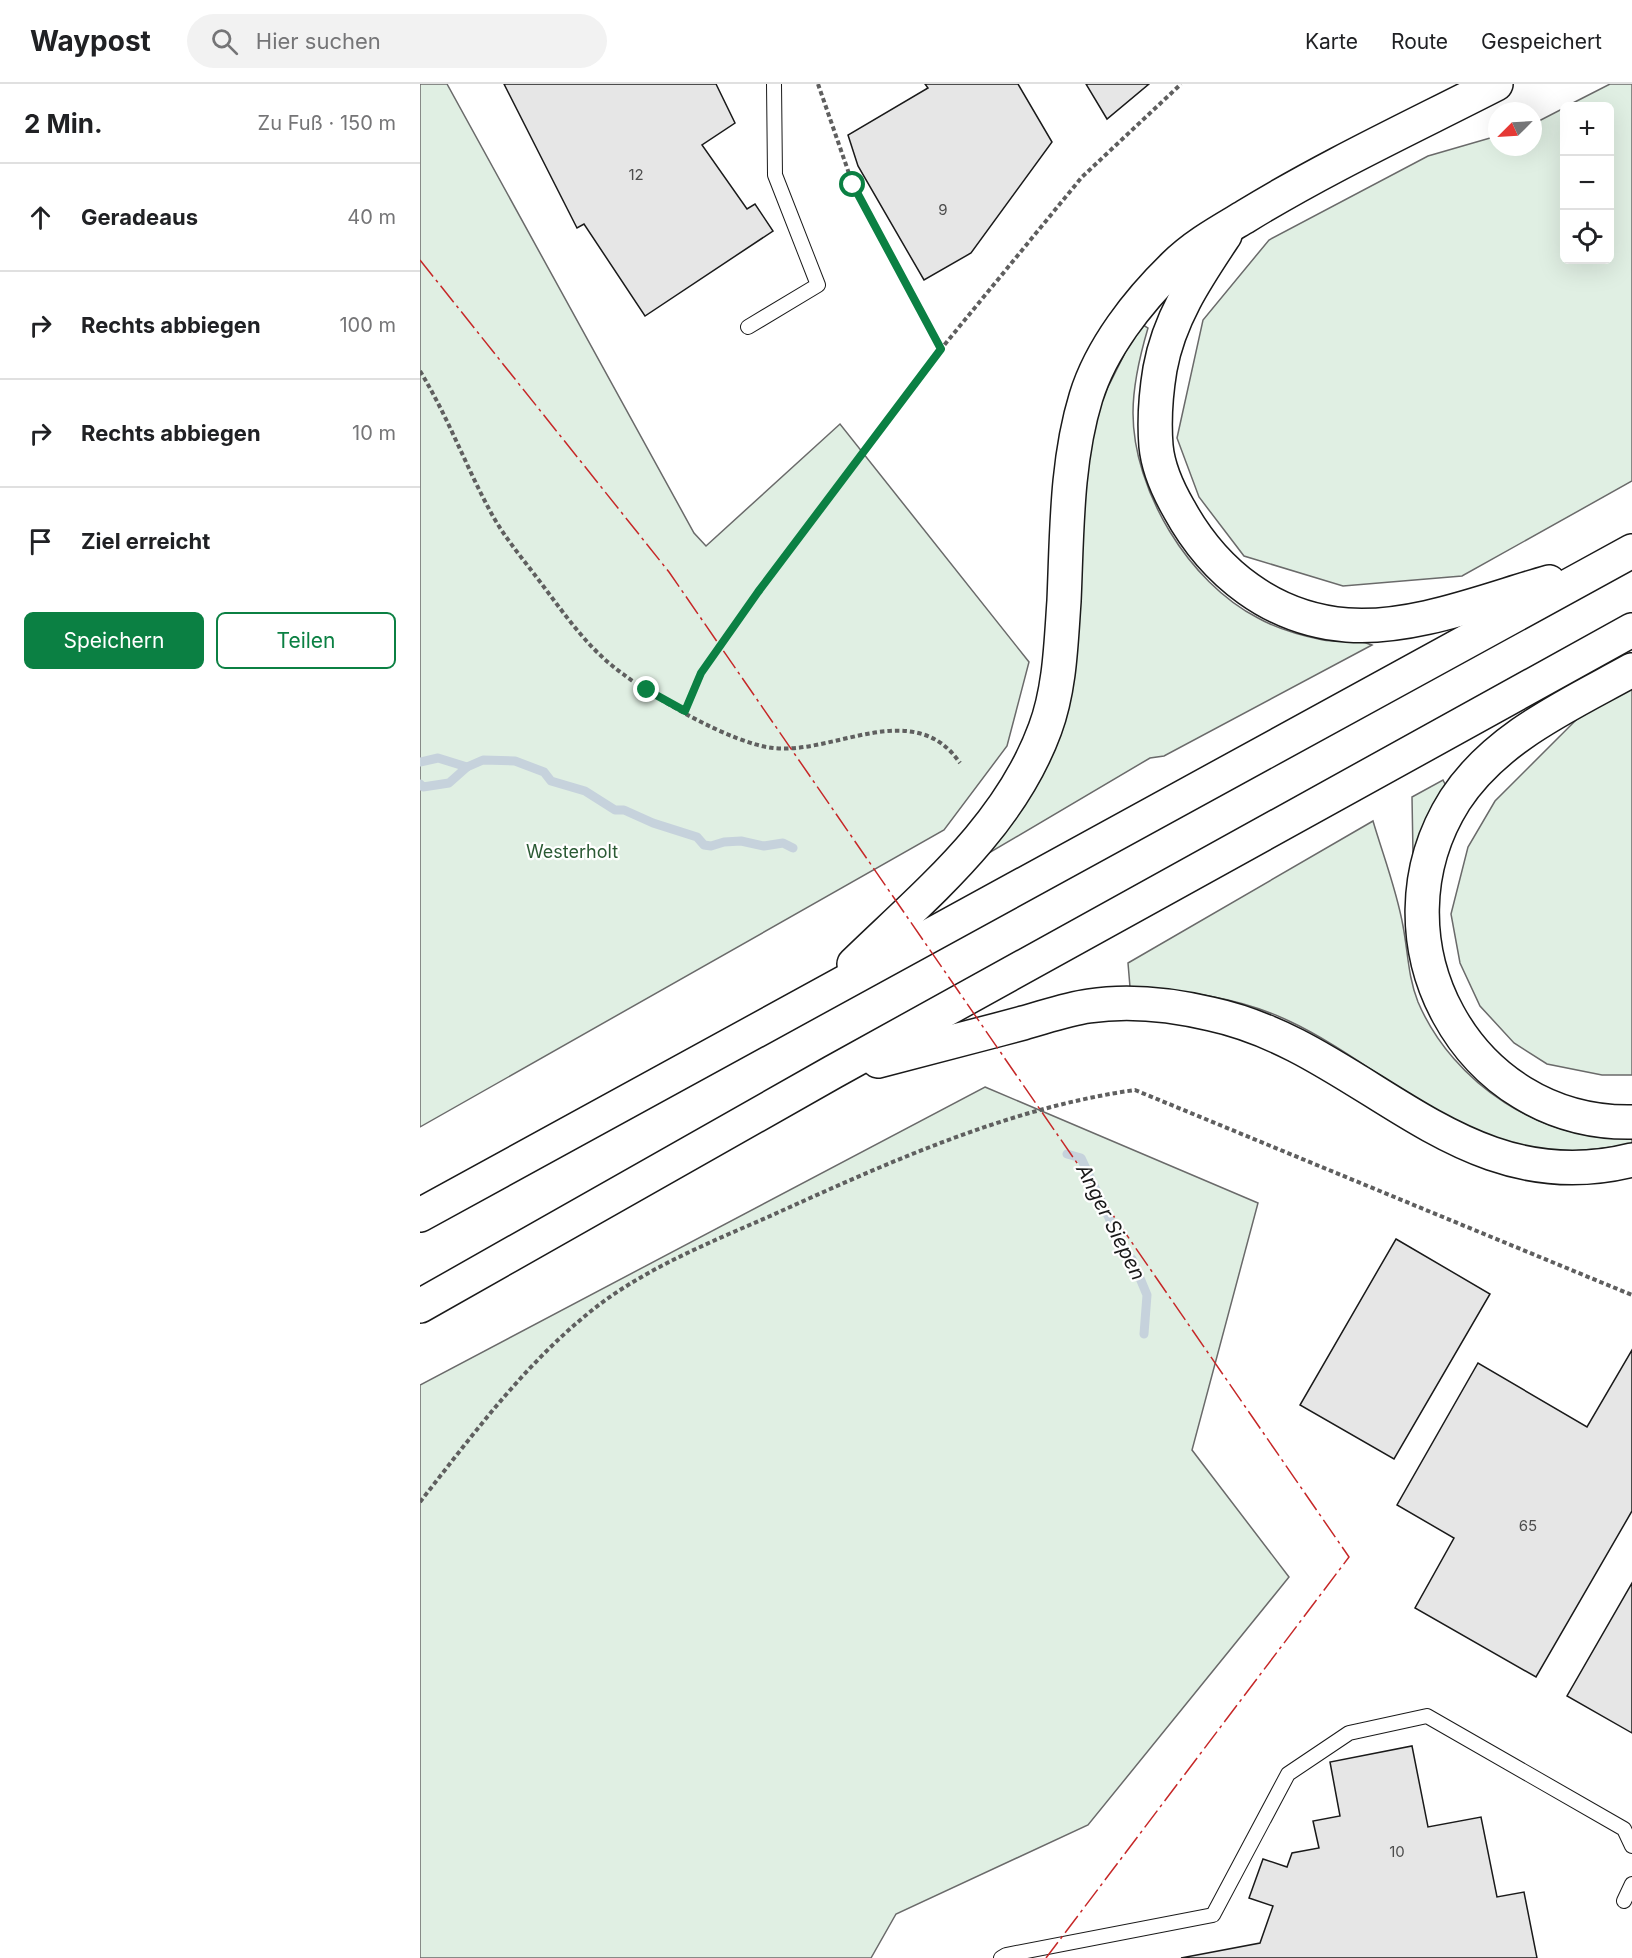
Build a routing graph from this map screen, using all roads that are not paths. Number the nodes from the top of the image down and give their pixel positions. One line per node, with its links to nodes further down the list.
1 (774, 84): 4 (lane)
2 (1496, 84): 3 (highway)
3 (1232, 225): 6 (highway); 9 (highway)
4 (748, 327)
5 (1632, 551): 6 (highway)
6 (1603, 567): 9 (highway)
7 (1632, 630): 10 (highway)
8 (1632, 670): 11 (highway)
9 (825, 993): 13 (highway)
10 (833, 1072): 12 (highway); 14 (highway)
11 (1632, 1122)
12 (1632, 1160)
13 (420, 1215)
14 (420, 1306)
15 (1632, 1846): 18 (lane)
16 (1632, 1884): 17 (lane)
17 (1624, 1901)
18 (1001, 1958)

